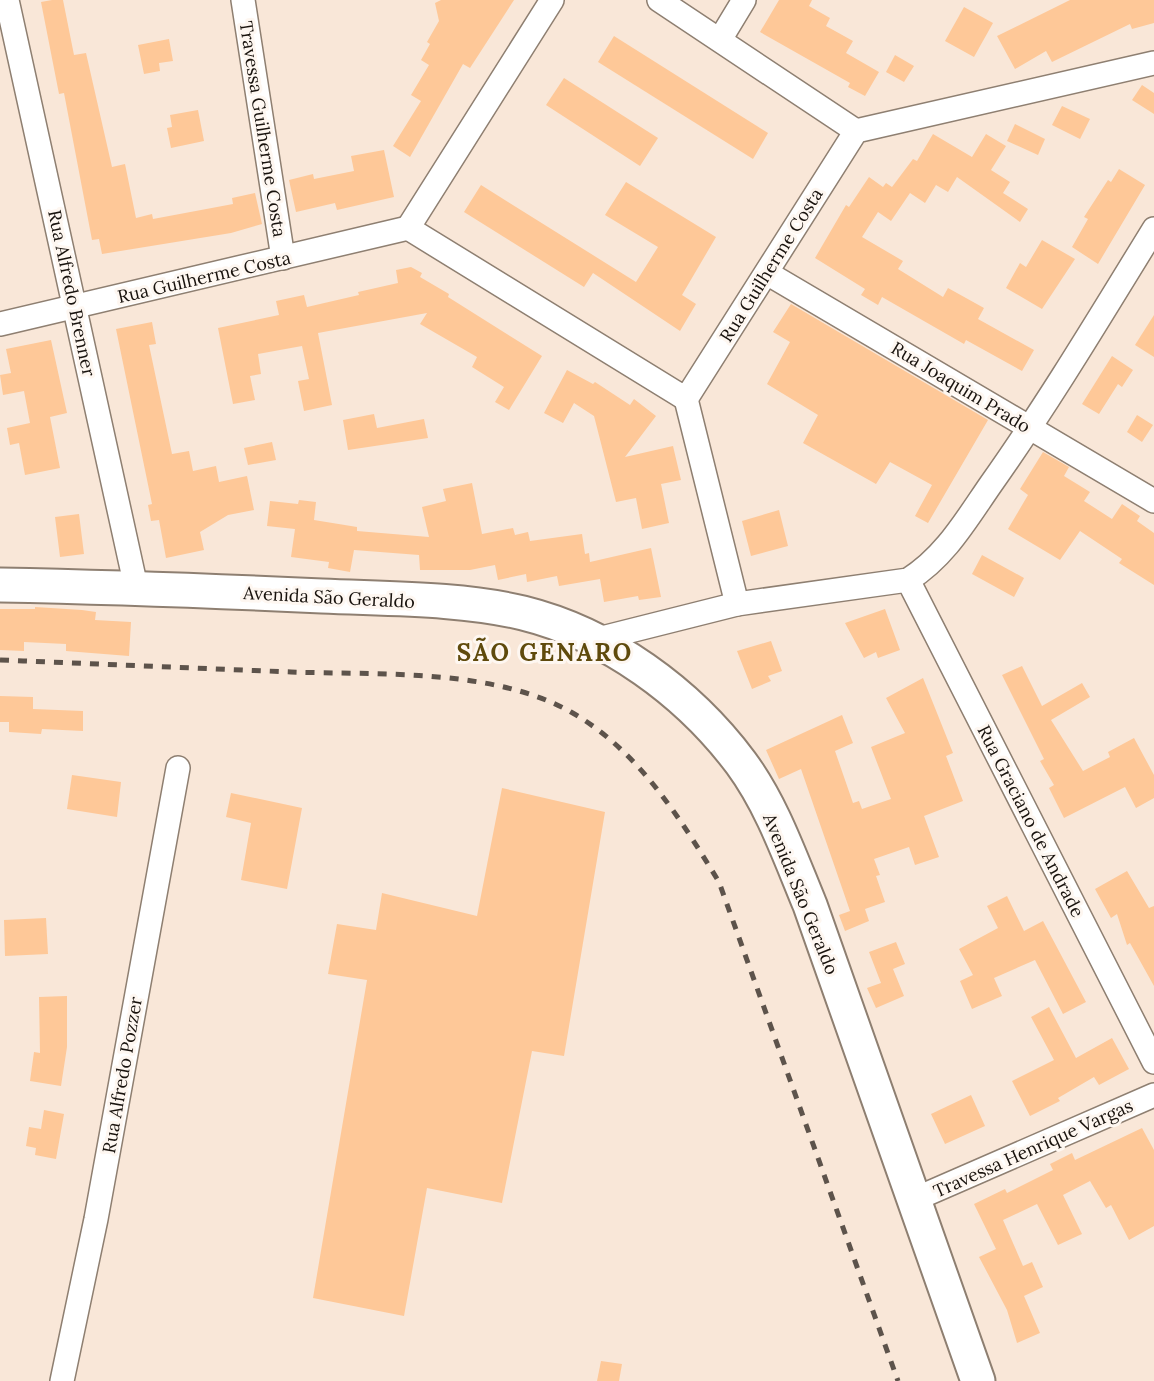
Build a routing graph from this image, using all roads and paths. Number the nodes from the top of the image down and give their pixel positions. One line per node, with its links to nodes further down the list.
1 (7, 0): 13 (street, Rua Alfredo Brenner)
2 (243, 0): 11 (street, Travessa Guilherme Costa)
3 (552, 0): 9 (street)
4 (659, 0): 6 (street)
5 (744, 0): 6 (street)
6 (720, 38): 8 (street)
7 (1154, 63): 8 (street)
8 (856, 131): 12 (street, Rua Guilherme Costa)
9 (408, 228): 11 (street, Rua Guilherme Costa); 15 (street)
10 (1154, 229): 16 (street)
11 (283, 258): 13 (street, Rua Guilherme Costa)
12 (768, 273): 15 (street, Rua Guilherme Costa); 16 (street, Rua Joaquim Prado)
13 (75, 308): 14 (street, Rua Guilherme Costa); 20 (street, Rua Alfredo Brenner)
14 (0, 324)
15 (686, 399): 21 (street)
16 (1031, 428): 17 (street, Rua Joaquim Prado); 18 (street)
17 (1154, 501)
18 (908, 580): 21 (street); 24 (street, Rua Graciano de Andrade)
19 (0, 585): 20 (street, Avenida São Geraldo)
20 (136, 587): 22 (street, Avenida São Geraldo)
21 (737, 604): 22 (street)
22 (598, 639): 26 (street, Avenida São Geraldo)
23 (178, 768): 27 (street, Rua Alfredo Pozzer)
24 (1154, 1062)
25 (1154, 1095): 26 (street, Travessa Henrique Vargas)
26 (913, 1200): 28 (street, Avenida São Geraldo)
27 (62, 1381)
28 (978, 1381)

